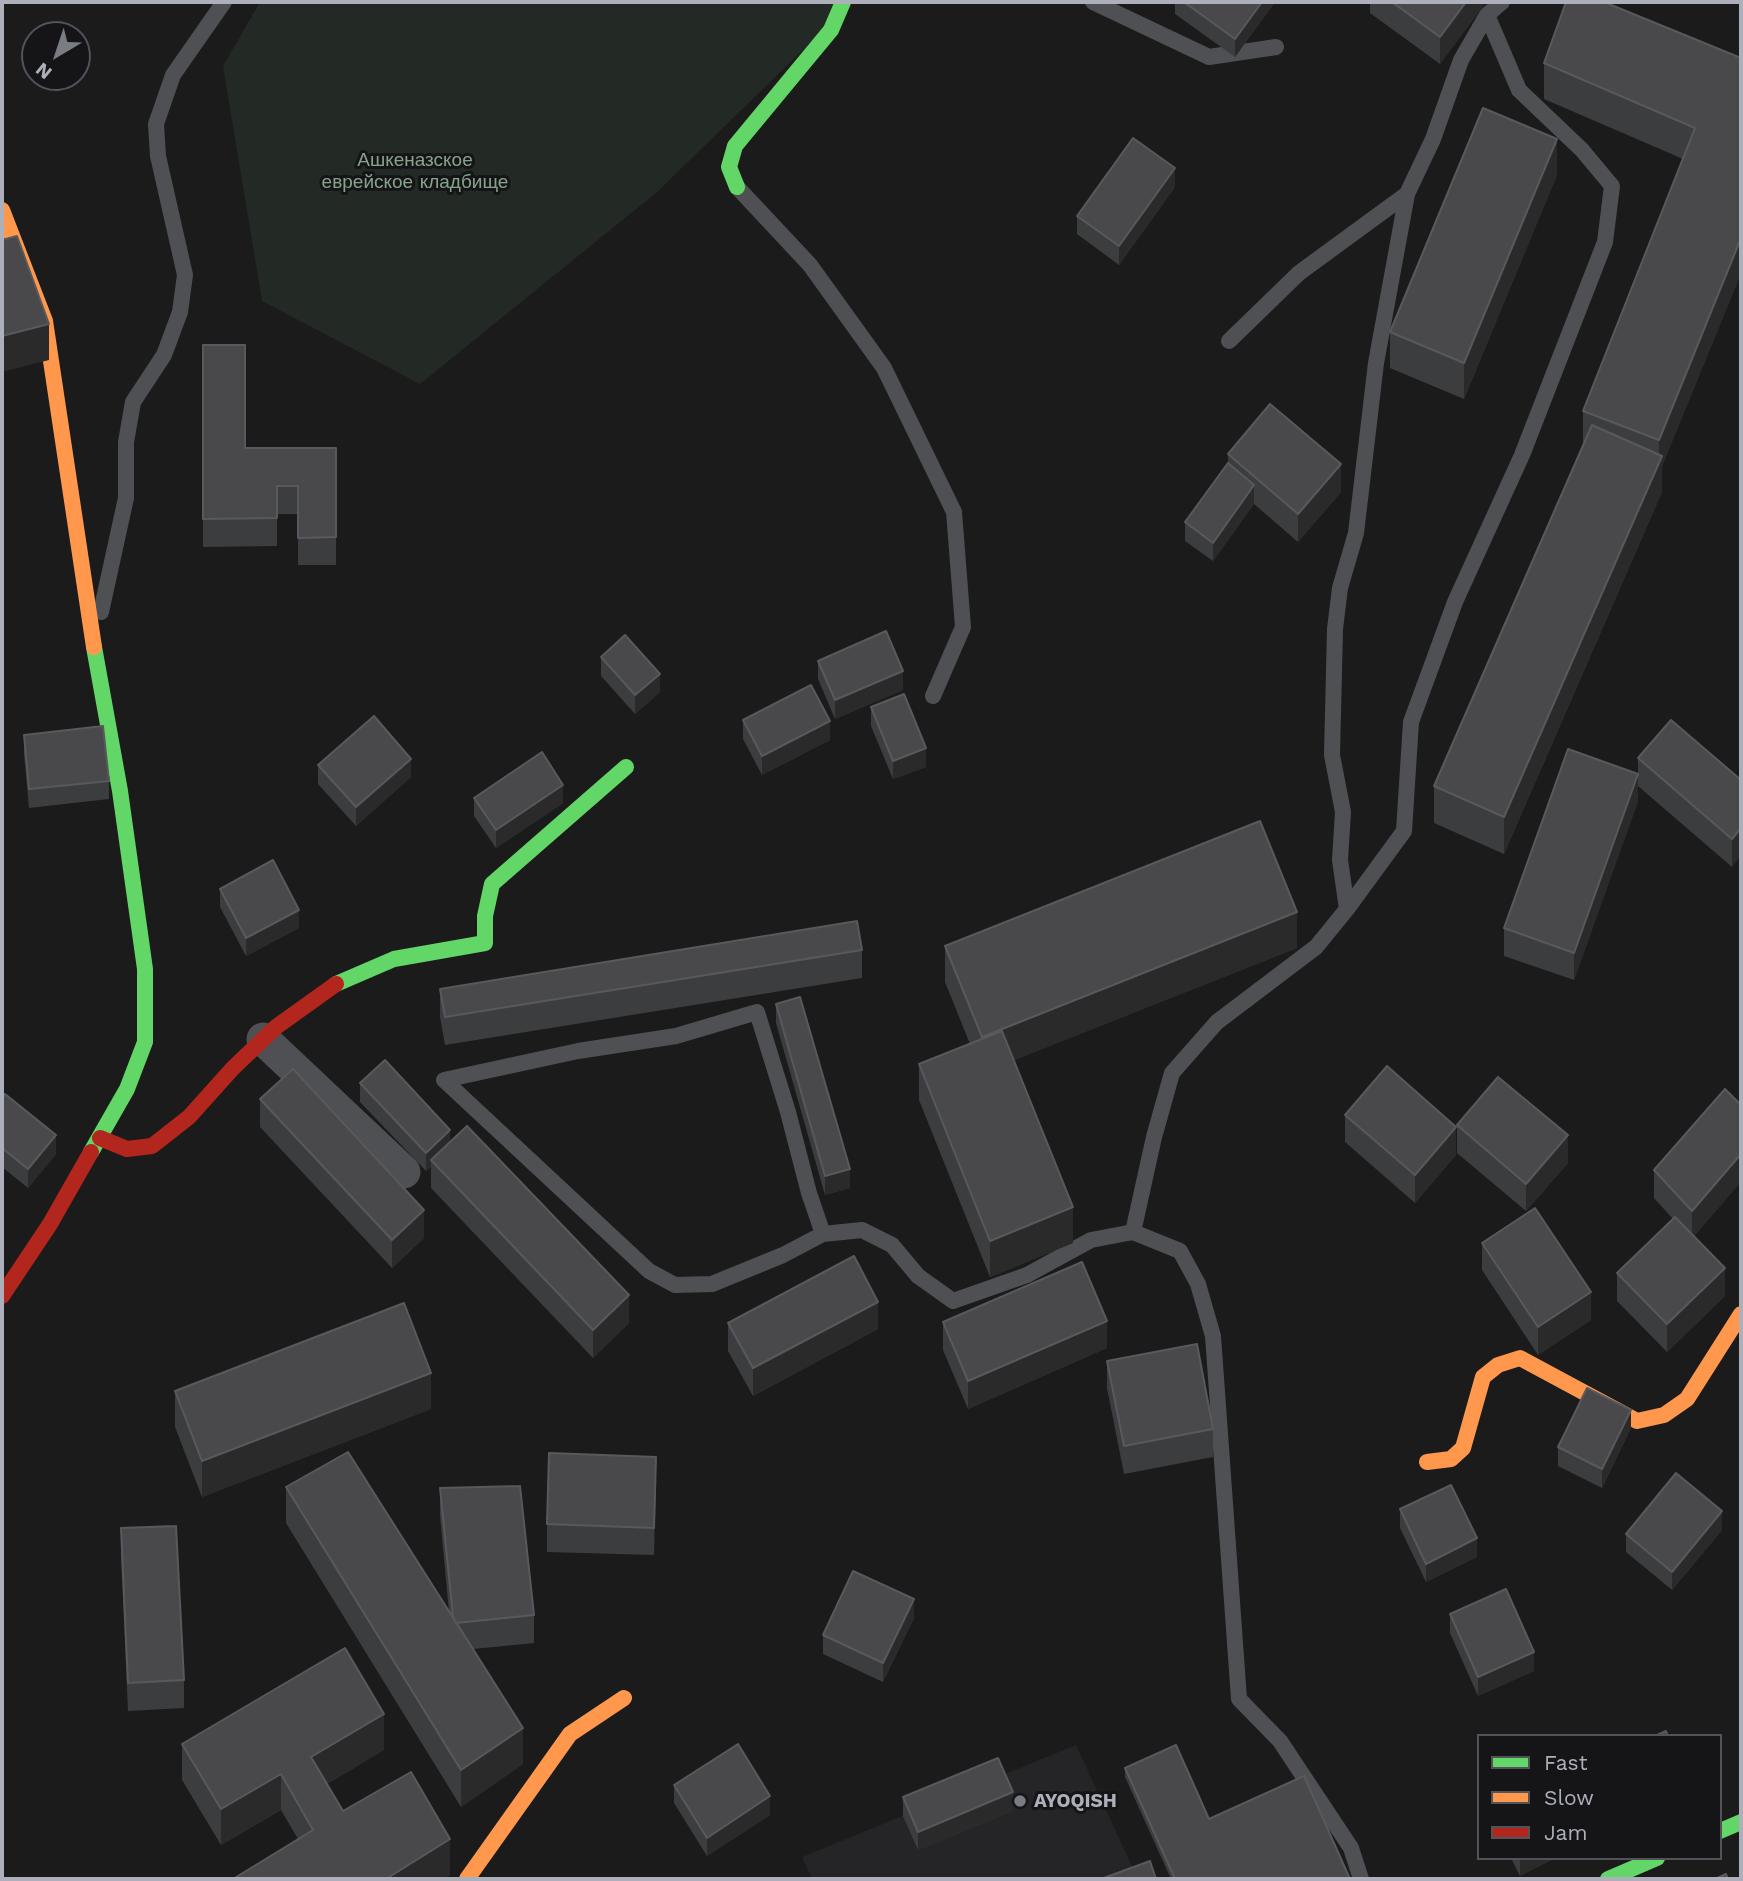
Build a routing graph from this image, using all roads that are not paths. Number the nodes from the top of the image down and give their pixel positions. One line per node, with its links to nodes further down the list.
1 (224, 2): 11 (lane)
2 (843, 2): 7 (street)
3 (1093, 2): 6 (lane)
4 (1502, 2): 5 (lane)
5 (1487, 15): 8 (lane); 14 (lane)
6 (1276, 47)
7 (737, 187): 12 (lane)
8 (1407, 194): 10 (lane); 14 (lane)
9 (2, 210): 11 (street)
10 (1229, 341)
11 (93, 648): 16 (street)
12 (933, 696)
13 (626, 767): 15 (street)
14 (1347, 909): 18 (lane)
15 (263, 1039): 16 (street); 17 (street)
16 (100, 1138): 20 (street)
17 (404, 1172)
18 (1133, 1232): 19 (lane); 28 (lane)
19 (823, 1234): 19 (lane)
20 (2, 1296)
21 (1741, 1314): 22 (street)
22 (1427, 1462)
23 (624, 1698): 27 (street)
24 (1741, 1822): 25 (street)
25 (1722, 1830)
26 (1652, 1860): 29 (street)
27 (467, 1879)
28 (1362, 1879)
29 (1608, 1879)

